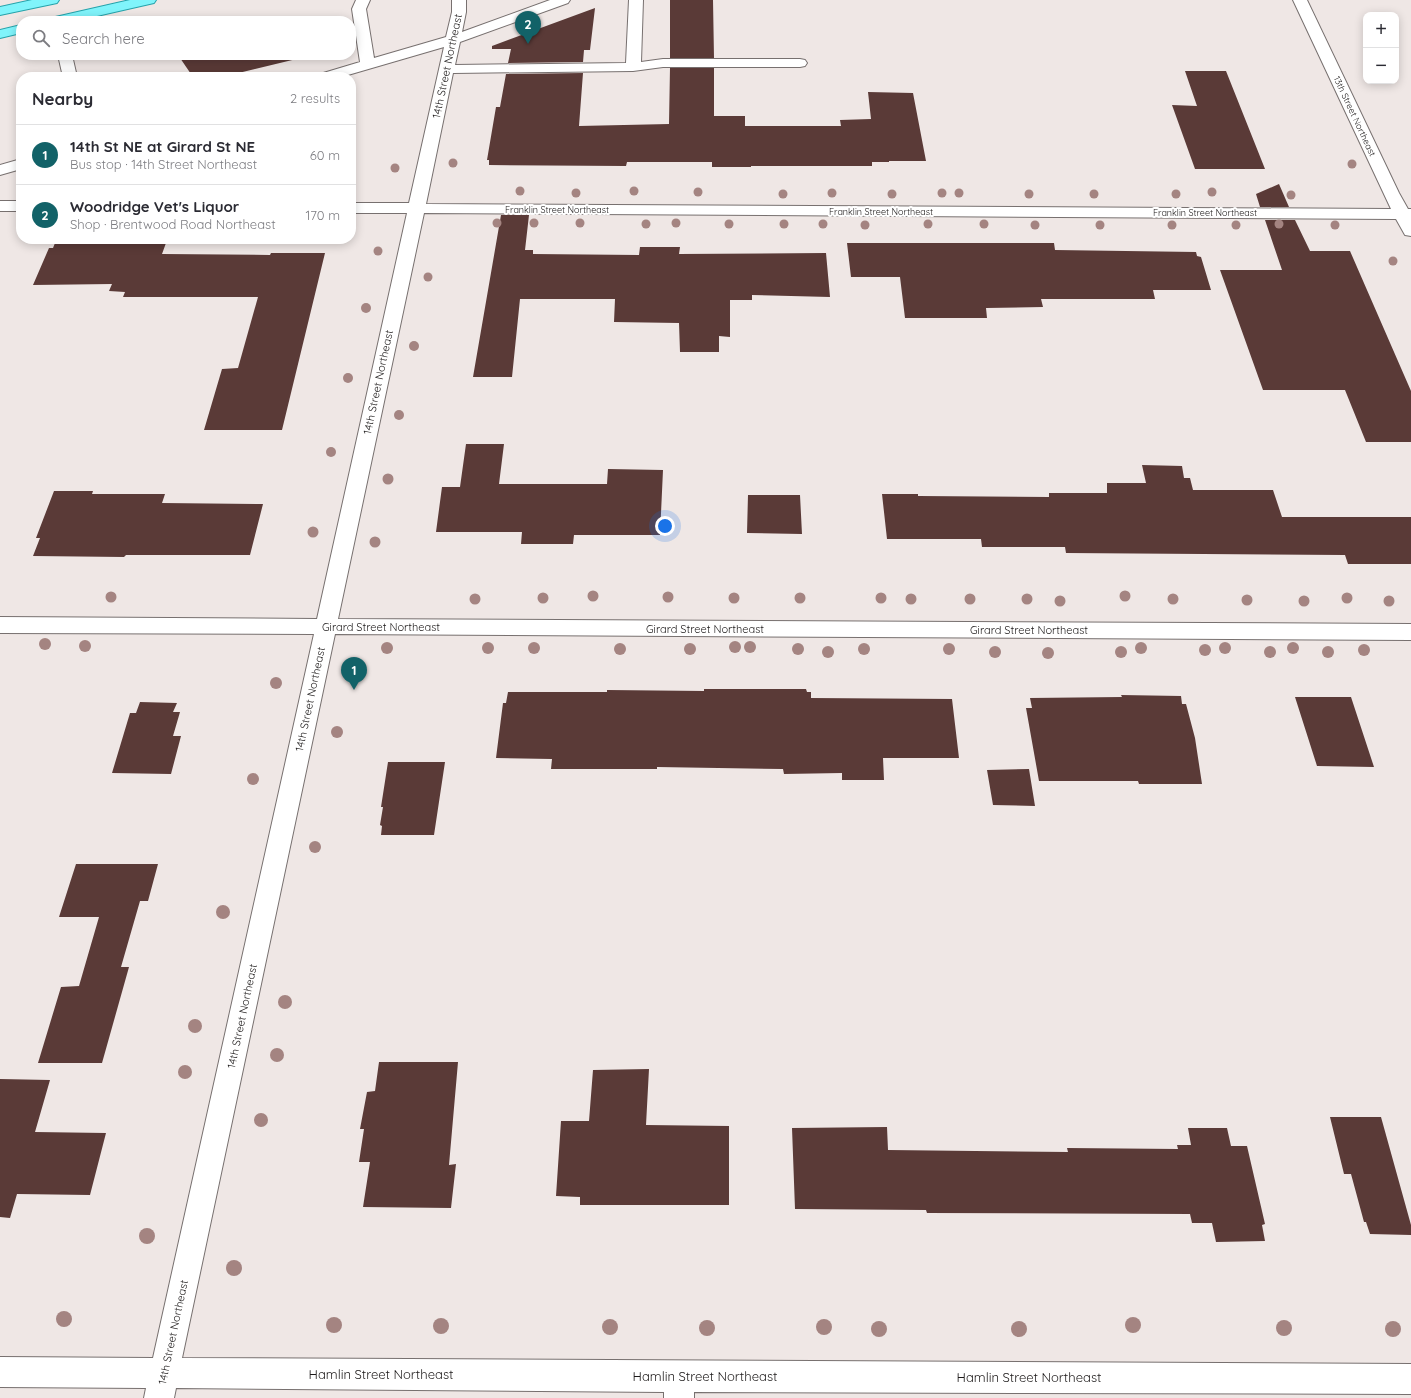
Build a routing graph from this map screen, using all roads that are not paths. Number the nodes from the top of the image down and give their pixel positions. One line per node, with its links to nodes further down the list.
1 (52, 0): 8 (main road)
2 (149, 0): 9 (main road)
3 (363, 0): 15 (street)
4 (459, 0): 12 (street, 14th Street Northeast)
5 (563, 0): 12 (street)
6 (636, 0): 16 (street)
7 (1300, 0): 26 (street, 13th Street Northeast)
8 (0, 11)
9 (79, 16)
10 (16, 30): 11 (main road)
11 (0, 34)
12 (452, 40): 15 (street); 17 (street, 14th Street Northeast)
13 (66, 60): 18 (street)
14 (800, 63): 16 (street)
15 (368, 64): 19 (street)
16 (633, 67): 17 (street)
17 (446, 69): 25 (street, 14th Street Northeast)
18 (69, 72)
19 (342, 72)
20 (16, 165): 21 (street)
21 (0, 170)
22 (0, 206): 23 (street)
23 (16, 206)
24 (356, 208): 25 (street, Franklin Street Northeast)
25 (415, 209): 26 (street, Franklin Street Northeast); 29 (street, 14th Street Northeast)
26 (1406, 214): 27 (street, 13th Street Northeast)
27 (1411, 231)
28 (0, 625): 29 (street, Girard Street Northeast)
29 (326, 627): 30 (street, Girard Street Northeast); 33 (street, 14th Street Northeast)
30 (1411, 632)
31 (0, 1372): 33 (street, Hamlin Street Northeast)
32 (1411, 1379): 34 (street, Hamlin Street Northeast)
33 (161, 1385): 34 (street, Hamlin Street Northeast)
34 (680, 1387)

